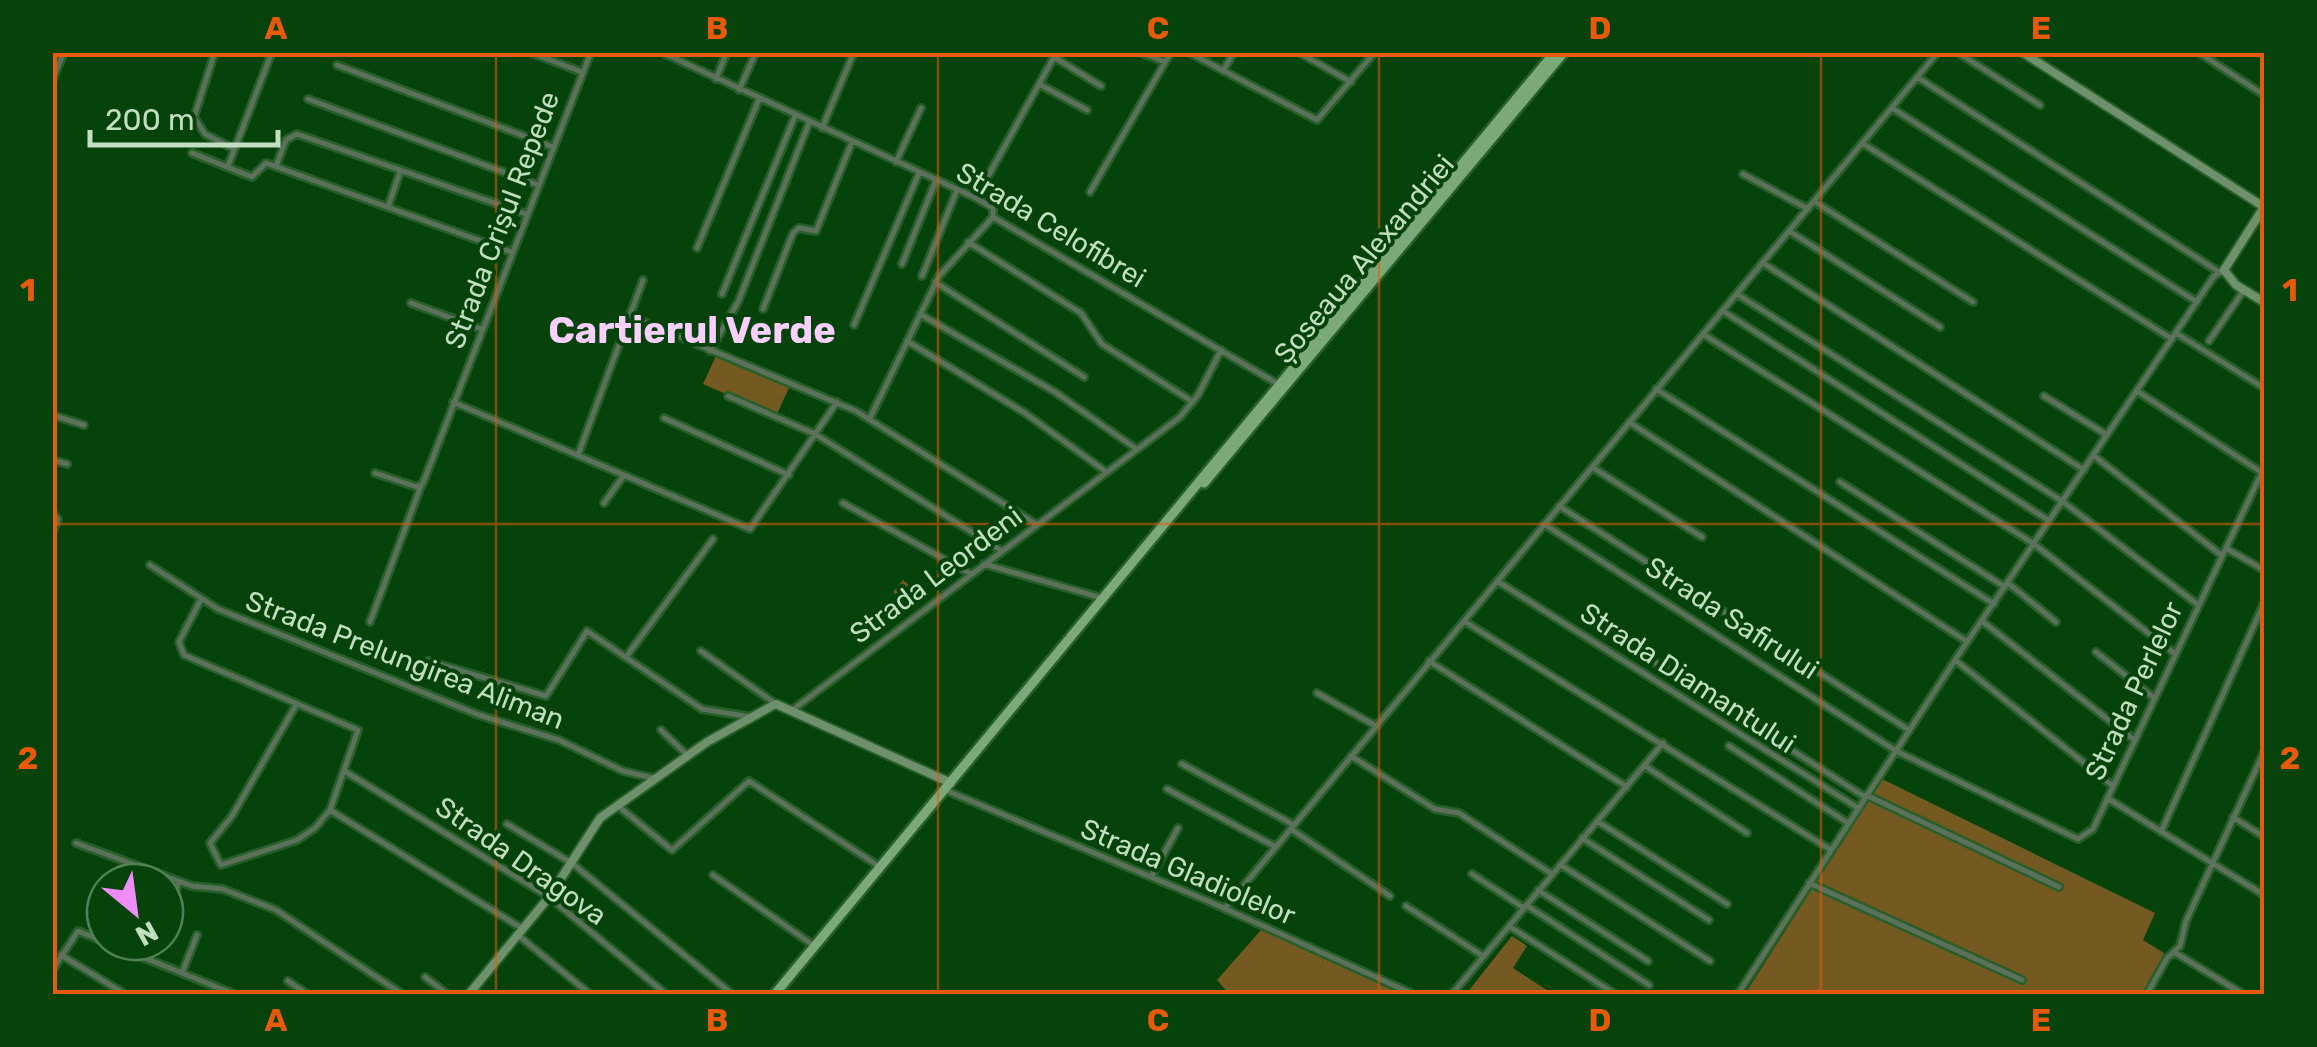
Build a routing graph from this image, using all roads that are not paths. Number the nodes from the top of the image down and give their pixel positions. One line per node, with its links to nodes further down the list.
1 (64, 52): 29 (street)
2 (214, 52): 47 (street)
3 (272, 52): 47 (street)
4 (530, 52): 26 (street)
5 (590, 52): 26 (street, Strada Crișul Repede)
6 (661, 52): 22 (street, Strada Celofibrei)
7 (727, 52): 27 (street)
8 (756, 52): 33 (street)
9 (854, 52): 43 (street)
10 (1140, 52): 23 (street)
11 (1171, 52): 23 (street)
12 (1188, 52): 25 (street)
13 (1234, 52): 25 (street)
14 (1298, 52): 30 (street)
15 (1375, 52): 30 (street)
16 (1555, 52): 97 (main road, Șoseaua Alexandriei)
17 (1564, 52): 127 (main road, Șoseaua Alexandriei)
18 (1938, 52): 28 (street)
19 (1958, 52): 37 (street)
20 (2025, 52): 61 (street)
21 (2198, 52): 34 (street)
22 (676, 56): 27 (street, Strada Celofibrei)
23 (1165, 62): 58 (street)
24 (336, 65): 46 (street)
25 (1223, 70): 30 (street)
26 (582, 72): 46 (street, Strada Crișul Repede)
27 (716, 78): 33 (street, Strada Celofibrei)
28 (1918, 78): 39 (street); 72 (street)
29 (52, 81)
30 (1351, 82)
31 (1039, 84): 32 (street); 40 (street); 59 (street)
32 (1101, 86)
33 (740, 90): 35 (street, Strada Celofibrei)
34 (2264, 95)
35 (759, 99): 41 (street, Strada Celofibrei); 68 (street)
36 (308, 100): 56 (street)
37 (2040, 105)
38 (921, 108): 49 (street)
39 (1892, 108): 45 (street); 80 (street)
40 (1087, 110)
41 (795, 116): 42 (street, Strada Celofibrei); 77 (street)
42 (809, 123): 43 (street, Strada Celofibrei); 95 (street)
43 (822, 129): 44 (street, Strada Celofibrei)
44 (852, 142): 49 (street, Strada Celofibrei); 83 (street)
45 (1862, 144): 60 (street); 91 (street)
46 (552, 147): 56 (street, Strada Crișul Repede)
47 (234, 149): 51 (street)
48 (192, 153): 51 (street)
49 (896, 162): 53 (street, Strada Celofibrei)
50 (276, 166): 51 (street); 52 (street); 62 (street)
51 (227, 167)
52 (400, 171): 62 (street); 64 (street)
53 (919, 172): 55 (street, Strada Celofibrei); 87 (street)
54 (1743, 174): 63 (street)
55 (936, 180): 57 (street, Strada Celofibrei); 71 (street)
56 (538, 185): 64 (street, Strada Crișul Repede)
57 (958, 190): 59 (street, Strada Celofibrei); 73 (street)
58 (1090, 192)
59 (976, 198): 65 (street, Strada Celofibrei)
60 (1814, 201): 63 (street); 79 (street)
61 (2264, 206): 72 (street)
62 (388, 207): 69 (street)
63 (1808, 209): 66 (street)
64 (526, 214): 69 (street, Strada Crișul Repede)
65 (993, 218): 67 (street); 94 (street, Strada Celofibrei)
66 (1789, 232): 70 (street); 88 (street)
67 (968, 242): 75 (street); 105 (street)
68 (697, 248)
69 (512, 252): 89 (street, Strada Crișul Repede)
70 (1763, 263): 78 (street); 119 (street)
71 (902, 264)
72 (2222, 271): 76 (street); 80 (street)
73 (922, 276)
74 (643, 280): 86 (street)
75 (935, 282): 85 (street); 96 (street)
76 (2244, 290): 81 (street); 93 (street)
77 (722, 294)
78 (1737, 294): 84 (street); 128 (street)
79 (1973, 302)
80 (2196, 302): 91 (street)
81 (2264, 302)
82 (412, 303): 89 (street)
83 (764, 309)
84 (1723, 311): 90 (street); 133 (street)
85 (920, 314): 92 (street); 113 (street)
86 (630, 316): 95 (street); 114 (street)
87 (854, 325)
88 (1940, 327)
89 (481, 329): 103 (street, Strada Crișul Repede)
90 (1704, 334): 99 (street); 139 (street)
91 (2174, 336): 98 (street); 100 (street)
92 (907, 340): 108 (street); 120 (street)
93 (2209, 341)
94 (1221, 350): 97 (street, Strada Celofibrei); 105 (street, Strada Leordeni)
95 (710, 351): 104 (street)
96 (1084, 377)
97 (1279, 384): 127 (main road, Șoseaua Alexandriei)
98 (2264, 388)
99 (1656, 390): 109 (street); 152 (street)
100 (2137, 391): 112 (street); 122 (street)
101 (728, 396): 111 (street)
102 (2044, 396): 112 (street)
103 (452, 402): 114 (street); 126 (street, Strada Crișul Repede)
104 (836, 402): 108 (street); 111 (street)
105 (1193, 402): 113 (street, Strada Leordeni)
106 (52, 415): 110 (street)
107 (664, 418): 124 (street)
108 (870, 418): 134 (street)
109 (1629, 422): 118 (street); 159 (street)
110 (84, 425)
111 (816, 434): 124 (street); 141 (street)
112 (2107, 435): 115 (street)
113 (1135, 448): 120 (street, Strada Leordeni)
114 (578, 454): 123 (street)
115 (2093, 455): 119 (street); 142 (street)
116 (52, 460): 117 (street)
117 (67, 464)
118 (1592, 467): 131 (street); 137 (street)
119 (2084, 470): 128 (street)
120 (1106, 471): 134 (street, Strada Leordeni)
121 (375, 472): 126 (street)
122 (2263, 473): 142 (street, Strada Perlelor)
123 (624, 475): 124 (street); 129 (street)
124 (789, 475)
125 (1840, 482): 148 (street)
126 (421, 486): 156 (street, Strada Crișul Repede)
127 (1194, 491): 149 (main road, Șoseaua Alexandriei)
128 (2062, 501): 133 (street); 153 (street)
129 (604, 503)
130 (843, 503): 146 (street)
131 (1559, 506): 135 (street); 175 (street)
132 (52, 513): 136 (street)
133 (2050, 520): 139 (street)
134 (1036, 524): 141 (street, Strada Leordeni)
135 (1544, 524): 147 (street); 179 (street, Strada Safirului)
136 (52, 533)
137 (1702, 537)
138 (712, 538): 163 (street)
139 (2034, 544): 148 (street); 162 (street)
140 (2229, 550): 145 (street)
141 (1002, 551): 143 (street, Strada Leordeni)
142 (2220, 554): 153 (street, Strada Perlelor)
143 (984, 564): 146 (street, Strada Leordeni); 149 (street)
144 (150, 565): 150 (street, Strada Prelungirea Aliman)
145 (2264, 570)
146 (970, 574): 171 (street, Strada Leordeni)
147 (1497, 581): 154 (street); 194 (street, Strada Diamantului)
148 (2006, 585): 152 (street); 157 (street)
149 (1104, 599): 187 (main road, Șoseaua Alexandriei)
150 (200, 601): 170 (street); 186 (street, Strada Prelungirea Aliman)
151 (2264, 603): 202 (street)
152 (1994, 604): 155 (street)
153 (2197, 604): 162 (street, Strada Perlelor)
154 (1464, 621): 165 (street); 177 (street)
155 (1982, 621): 159 (street); 176 (street)
156 (370, 622)
157 (2056, 622)
158 (1609, 634): 191 (street)
159 (1967, 642): 164 (street)
160 (701, 651): 169 (street)
161 (2096, 652): 168 (street)
162 (2174, 653): 168 (street, Strada Perlelor)
163 (626, 658): 166 (street); 172 (street)
164 (1955, 660): 175 (street); 188 (street)
165 (1429, 661): 173 (street); 189 (street)
166 (428, 662)
167 (1317, 693): 173 (street)
168 (2154, 698): 176 (street, Strada Perlelor)
169 (776, 704): 171 (street); 172 (street)
170 (296, 705): 185 (street); 195 (street)
171 (790, 711): 187 (street)
172 (751, 717): 180 (street)
173 (1376, 726): 181 (street)
174 (661, 730): 180 (street)
175 (1909, 730): 179 (street)
176 (2134, 740): 188 (street, Strada Perlelor)
177 (1663, 743): 184 (street); 209 (street)
178 (1730, 746): 198 (street)
179 (1896, 750): 191 (street); 206 (street, Strada Safirului)
180 (687, 756): 186 (street)
181 (1351, 756): 200 (street); 216 (street)
182 (2263, 757): 196 (street)
183 (1182, 764): 200 (street)
184 (1645, 766): 189 (street); 203 (street)
185 (346, 772): 195 (street); 225 (street, Strada Dragova)
186 (653, 778): 193 (street)
187 (948, 786): 214 (main road, Șoseaua Alexandriei); 218 (street, Strada Gladiolelor)
188 (2113, 786): 192 (street, Strada Perlelor)
189 (1627, 787): 197 (street)
190 (1167, 789): 208 (street)
191 (1866, 796): 194 (street); 221 (street)
192 (2107, 798): 202 (street); 206 (street, Strada Perlelor)
193 (616, 805): 212 (street); 214 (street)
194 (1858, 808): 198 (street)
195 (330, 810): 232 (street)
196 (2234, 818): 204 (street); 211 (street)
197 (1597, 821): 205 (street); 226 (street)
198 (1848, 823): 209 (street)
199 (507, 824): 212 (street)
200 (1293, 827): 208 (street); 224 (street)
201 (1178, 828): 218 (street)
202 (2161, 832): 211 (street)
203 (1747, 834)
204 (2264, 837)
205 (1582, 838): 213 (street); 230 (street)
206 (2078, 838)
207 (76, 843): 210 (street)
208 (1276, 847): 229 (street)
209 (1831, 850): 220 (street)
210 (124, 862)
211 (2212, 863): 223 (street); 236 (street)
212 (573, 864): 225 (street); 256 (street)
213 (1560, 864): 216 (street); 239 (street)
214 (880, 867): 235 (main road, Șoseaua Alexandriei)
215 (1472, 874): 228 (street)
216 (1552, 874): 222 (street)
217 (713, 875): 235 (street)
218 (1151, 876): 229 (street, Strada Gladiolelor)
219 (185, 883): 251 (street)
220 (1810, 883): 245 (street); 261 (street)
221 (2059, 886)
222 (1538, 890): 228 (street); 240 (street)
223 (2264, 895)
224 (1390, 896)
225 (549, 897): 232 (street); 255 (street, Strada Dragova)
226 (1727, 904)
227 (1406, 906): 238 (street)
228 (1525, 906): 231 (street); 247 (street)
229 (1225, 908): 258 (street, Strada Gladiolelor)
230 (1710, 920)
231 (1508, 926): 238 (street); 260 (street)
232 (521, 932): 253 (street); 254 (street)
233 (85, 934): 237 (street)
234 (198, 934): 243 (street)
235 (814, 946): 257 (main road, Șoseaua Alexandriei)
236 (2174, 952): 262 (street); 263 (street)
237 (61, 955): 242 (street); 248 (street)
238 (1484, 956): 259 (street)
239 (1710, 960)
240 (1648, 961)
241 (155, 962): 243 (street)
242 (52, 971)
243 (182, 973): 249 (street)
244 (425, 978): 252 (street)
245 (2022, 980)
246 (288, 981): 250 (street)
247 (1649, 986)
248 (125, 994)
249 (234, 994)
250 (307, 994)
251 (402, 994)
252 (448, 994)
253 (469, 994)
254 (590, 994)
255 (666, 994)
256 (732, 994)
257 (775, 994)
258 (1413, 994)
259 (1452, 994)
260 (1615, 994)
261 (1738, 994)
262 (2150, 994)
263 (2243, 994)

